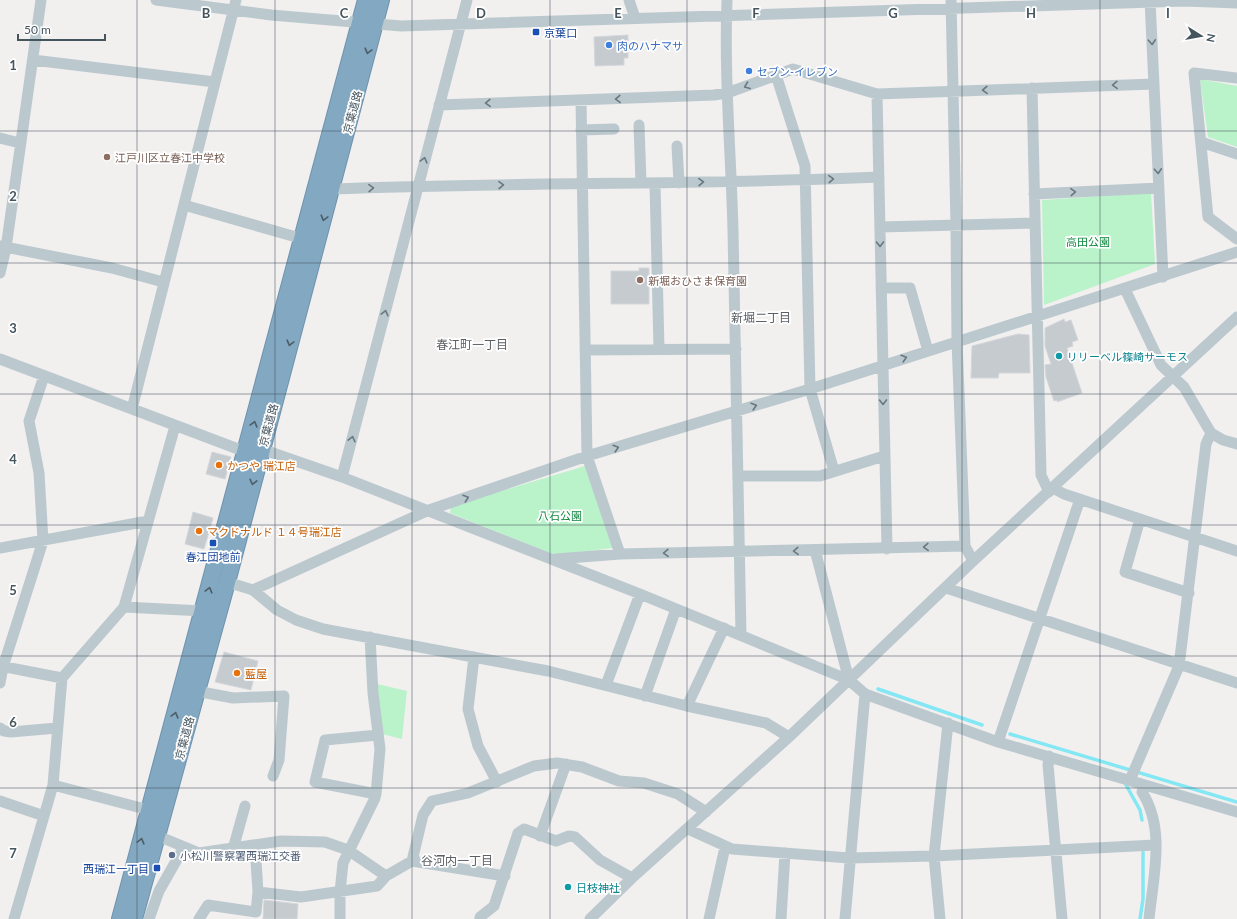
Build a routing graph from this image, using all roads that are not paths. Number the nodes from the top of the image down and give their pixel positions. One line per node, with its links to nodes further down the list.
1 (41, 0): 17 (street)
2 (156, 0): 12 (street)
3 (366, 0): 15 (highway, 京葉道路)
4 (381, 0): 15 (highway, 京葉道路)
5 (467, 0): 16 (street)
6 (629, 0): 14 (street)
7 (727, 0): 13 (street)
8 (1150, 1): 9 (street); 11 (street); 21 (street, one-way to 21)
9 (1185, 1): 10 (street)
10 (1237, 3)
11 (951, 4): 13 (street); 23 (street)
12 (235, 5): 15 (street); 20 (street)
13 (726, 15): 14 (street); 24 (street)
14 (635, 18): 16 (street)
15 (367, 24): 16 (street); 45 (highway, 京葉道路, one-way to 45); 51 (highway, 京葉道路)
16 (460, 24): 27 (street)
17 (33, 60): 20 (street); 33 (street)
18 (776, 75): 24 (street, one-way to 24); 25 (street); 37 (street)
19 (1237, 78): 32 (street)
20 (215, 82): 47 (street)
21 (1154, 84): 22 (street, one-way to 22); 44 (street, one-way to 44)
22 (1032, 88): 23 (street, one-way to 23); 46 (street)
23 (952, 91): 25 (street); 49 (street)
24 (727, 93): 26 (street, one-way to 26); 38 (street)
25 (877, 94): 36 (street)
26 (581, 100): 27 (street, one-way to 27); 30 (street)
27 (439, 105): 43 (street, one-way to 27)
28 (639, 125): 39 (street)
29 (614, 129): 30 (street)
30 (581, 130): 42 (street)
31 (0, 138): 33 (street)
32 (1201, 142): 35 (street); 52 (street)
33 (20, 143): 53 (street)
34 (678, 146): 41 (street)
35 (1237, 154)
36 (879, 177): 37 (street, one-way to 36); 50 (street)
37 (805, 180): 38 (street); 71 (street)
38 (732, 182): 41 (street, one-way to 38); 63 (street)
39 (641, 183): 40 (street); 42 (street)
40 (655, 183): 41 (street); 65 (street)
41 (679, 183)
42 (582, 184): 43 (street, one-way to 42); 64 (street)
43 (418, 186): 45 (street, one-way to 43); 82 (street, one-way to 43)
44 (1159, 188): 46 (street, one-way to 44); 56 (street)
45 (332, 189): 77 (highway, 京葉道路, one-way to 77)
46 (1034, 194): 48 (street)
47 (184, 205): 51 (street); 57 (street)
48 (1035, 223): 49 (street); 60 (street)
49 (956, 225): 50 (street); 62 (street)
50 (880, 227): 58 (street, one-way to 58)
51 (303, 239): 77 (highway, 京葉道路, one-way to 51)
52 (1237, 239)
53 (3, 247): 55 (street); 57 (street)
54 (1237, 252): 56 (street)
55 (0, 273)
56 (1163, 277): 59 (street)
57 (163, 282): 72 (street)
58 (881, 288): 66 (street); 68 (street)
59 (1125, 289): 60 (street); 70 (street)
60 (1037, 317): 62 (street); 83 (street)
61 (1237, 317): 70 (street)
62 (956, 341): 66 (street); 90 (street)
63 (736, 349): 65 (street); 73 (street)
64 (585, 350): 65 (street); 78 (street)
65 (659, 350)
66 (928, 351): 68 (street, one-way to 66)
67 (0, 359): 69 (street)
68 (882, 365): 71 (street); 79 (street, one-way to 79)
69 (44, 376): 72 (street); 89 (street)
70 (1172, 376): 75 (street); 83 (street)
71 (810, 389): 73 (street, one-way to 71); 80 (street)
72 (132, 409): 74 (street)
73 (738, 411): 78 (street, one-way to 73); 81 (street)
74 (175, 426): 77 (street); 87 (street)
75 (1211, 433): 76 (street); 88 (street)
76 (1237, 444)
77 (253, 451): 82 (street); 99 (highway, 京葉道路, one-way to 99); 106 (highway, 京葉道路, one-way to 77)
78 (587, 456): 85 (street, one-way to 78); 96 (street)
79 (884, 456): 80 (street); 92 (street)
80 (834, 471): 81 (street)
81 (739, 476): 95 (street)
82 (342, 477): 85 (street)
83 (1051, 490): 84 (street); 98 (street)
84 (1080, 499): 86 (street); 107 (street)
85 (429, 510): 97 (street); 101 (street)
86 (1140, 519): 88 (street); 102 (street)
87 (148, 521): 89 (street); 104 (street)
88 (1195, 537): 94 (street); 102 (street)
89 (43, 541): 91 (street); 112 (street)
90 (965, 546): 92 (street, one-way to 92); 98 (street)
91 (0, 548)
92 (887, 548): 93 (street)
93 (815, 550): 95 (street, one-way to 95); 115 (street)
94 (1237, 551)
95 (740, 552): 96 (street, one-way to 96); 109 (street)
96 (620, 554): 97 (street)
97 (553, 560): 103 (street)
98 (973, 561): 100 (street)
99 (227, 582): 101 (street); 119 (highway, 京葉道路)
100 (946, 588): 107 (street); 115 (street)
101 (253, 590): 110 (street)
102 (1188, 593): 113 (street)
103 (640, 594): 105 (street); 118 (street)
104 (124, 607): 106 (street); 114 (street)
105 (676, 609): 108 (street); 121 (street)
106 (203, 611): 139 (highway, 京葉道路, one-way to 106)
107 (1040, 618): 113 (street); 128 (street)
108 (724, 628): 109 (street); 122 (street)
109 (741, 635): 115 (street)
110 (370, 637): 111 (street); 126 (street)
111 (474, 657): 118 (street); 133 (street)
112 (1, 666): 114 (street); 116 (street)
113 (1180, 666): 117 (street); 132 (street)
114 (62, 678): 125 (street)
115 (849, 680): 120 (street); 127 (street)
116 (0, 683)
117 (1237, 683)
118 (606, 685): 121 (street)
119 (196, 691): 131 (street); 144 (highway, 京葉道路)
120 (864, 694): 123 (street); 155 (street)
121 (645, 696): 122 (street)
122 (687, 706): 127 (street)
123 (948, 723): 128 (street); 154 (street)
124 (0, 728): 125 (street)
125 (57, 728): 134 (street)
126 (378, 734): 136 (street); 136 (street)
127 (789, 736): 140 (street)
128 (998, 742): 129 (street)
129 (1049, 756): 132 (street); 152 (street)
130 (566, 764): 133 (street); 140 (street); 145 (street)
131 (273, 776)
132 (1130, 780): 135 (street)
133 (497, 782): 156 (street)
134 (53, 785): 139 (street); 142 (street)
135 (1144, 785): 141 (street); 147 (street)
136 (376, 794): 151 (street)
137 (0, 801): 142 (street)
138 (244, 806): 150 (street)
139 (149, 810): 164 (highway, 京葉道路, one-way to 139)
140 (706, 812): 143 (street)
141 (1237, 812)
142 (44, 816): 163 (street)
143 (688, 829): 149 (street); 159 (street)
144 (158, 836): 148 (street); 165 (highway, 京葉道路)
145 (540, 836): 158 (street); 159 (street)
146 (255, 845): 150 (street); 151 (street); 160 (street)
147 (1156, 845): 152 (street); 176 (street)
148 (184, 847): 150 (street); 166 (street)
149 (725, 847): 153 (street); 171 (street)
150 (233, 849)
151 (348, 850): 157 (street); 161 (street)
152 (1056, 850): 154 (street); 175 (street)
153 (785, 853): 155 (street); 172 (street)
154 (934, 856): 155 (street); 174 (street)
155 (849, 858): 173 (street)
156 (412, 862): 157 (street); 158 (street)
157 (386, 876): 161 (street)
158 (505, 876): 169 (street)
159 (632, 878): 170 (street)
160 (258, 892): 161 (street); 162 (street)
161 (340, 892): 168 (street)
162 (256, 915): 167 (street)
163 (14, 919)
164 (120, 919)
165 (134, 919)
166 (149, 919)
167 (199, 919)
168 (340, 919)
169 (480, 919)
170 (590, 919)
171 (709, 919)
172 (781, 919)
173 (845, 919)
174 (940, 919)
175 (1062, 919)
176 (1149, 919)

